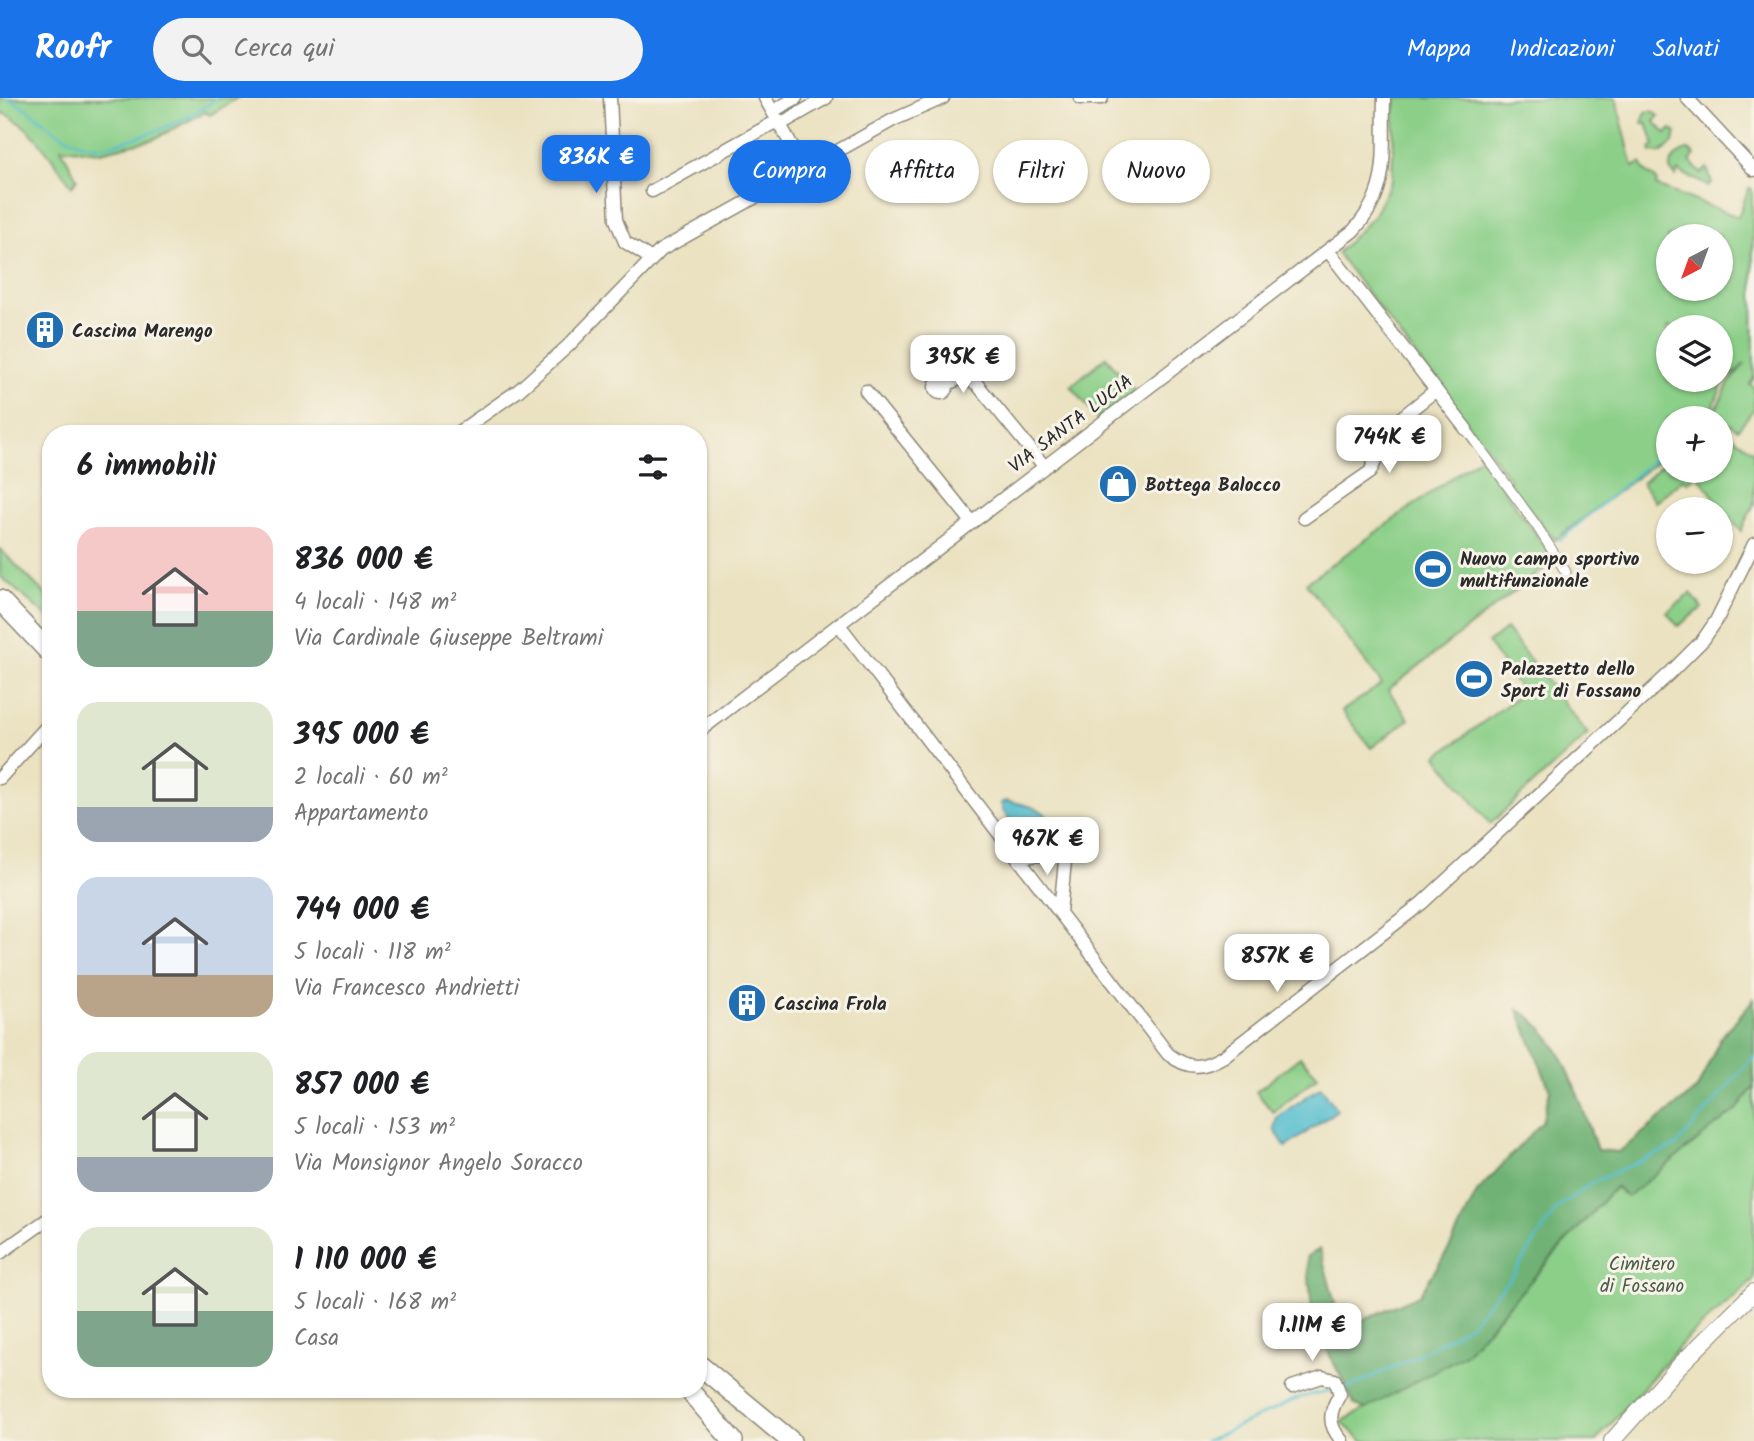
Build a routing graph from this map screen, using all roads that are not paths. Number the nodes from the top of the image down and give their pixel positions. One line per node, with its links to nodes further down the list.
1 (610, 98): 17 (street)
2 (765, 98): 10 (street)
3 (796, 98): 10 (street)
4 (826, 98): 10 (street)
5 (943, 98): 12 (street)
6 (1080, 98): 7 (street)
7 (1102, 98)
8 (1384, 98): 16 (street, VIA SANTA LUCIA)
9 (1687, 98): 13 (street)
10 (776, 119): 11 (street); 14 (street)
11 (788, 140)
12 (851, 143)
13 (1754, 170)
14 (652, 191)
15 (743, 203): 17 (street)
16 (1329, 252): 19 (street); 23 (street, VIA SANTA LUCIA)
17 (650, 258): 21 (street)
18 (947, 384): 23 (street)
19 (1436, 390): 22 (street); 24 (street)
20 (866, 391): 25 (street)
21 (469, 425)
22 (1466, 429): 27 (street)
23 (1044, 466): 25 (street, VIA SANTA LUCIA)
24 (1304, 518)
25 (972, 522): 30 (street, VIA SANTA LUCIA)
26 (1754, 544): 37 (street)
27 (1566, 572)
28 (0, 584): 31 (highway)
29 (0, 600): 32 (highway)
30 (840, 626): 33 (street, VIA SANTA LUCIA); 36 (street)
31 (42, 627)
32 (42, 644)
33 (707, 725)
34 (42, 732): 35 (street)
35 (0, 778)
36 (1018, 859): 37 (street); 37 (street)
37 (1060, 912)
38 (42, 1223): 39 (street)
39 (0, 1253)
40 (1754, 1292): 49 (main road)
41 (707, 1372): 47 (highway)
42 (1292, 1387): 48 (street)
43 (707, 1389): 46 (highway)
44 (696, 1398): 45 (highway)
45 (733, 1441)
46 (767, 1441)
47 (790, 1441)
48 (1342, 1441)
49 (1612, 1441)

